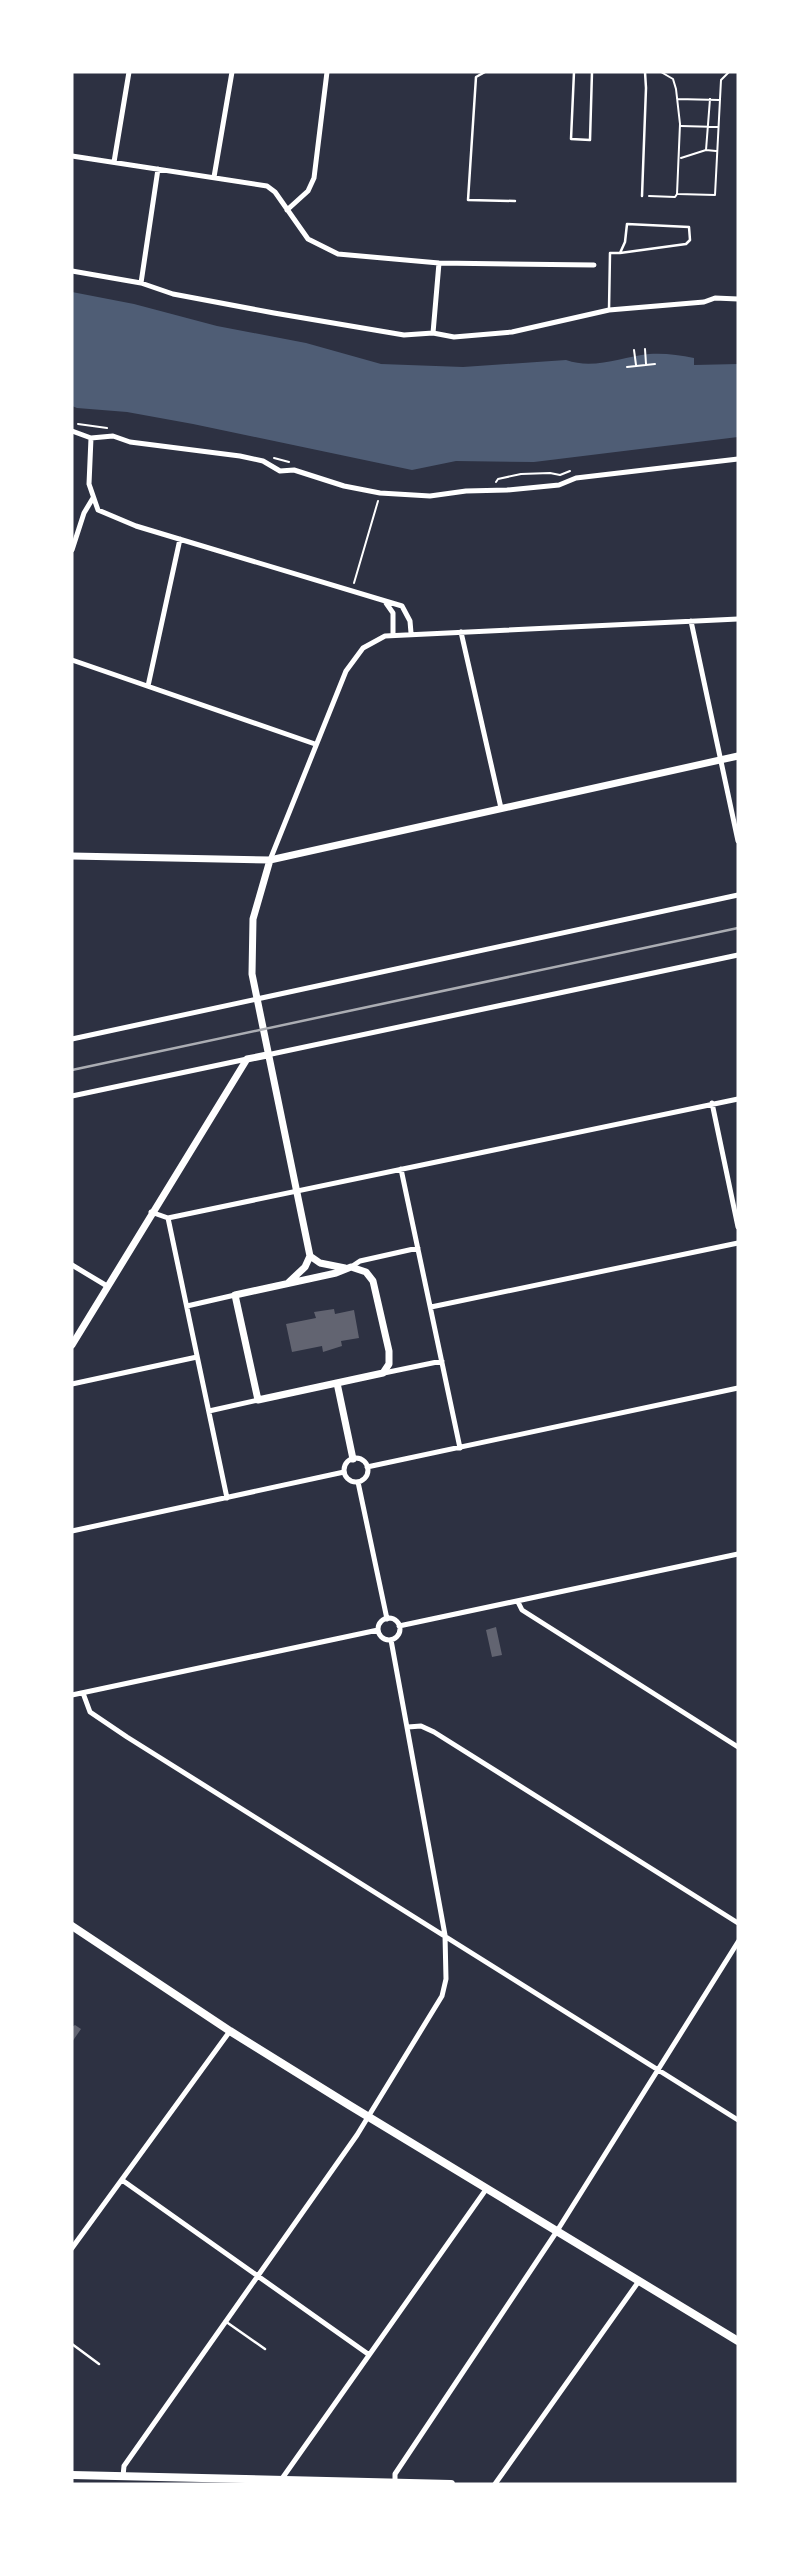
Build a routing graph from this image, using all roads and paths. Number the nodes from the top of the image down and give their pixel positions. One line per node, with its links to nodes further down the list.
1 (129, 72): 21 (street)
2 (232, 72): 23 (street)
3 (327, 72): 27 (street)
4 (485, 72): 26 (lane)
5 (574, 72): 6 (lane)
6 (592, 72)
7 (645, 72): 25 (lane)
8 (661, 72): 10 (path)
9 (729, 72): 13 (path)
10 (667, 74): 11 (path)
11 (677, 99): 12 (path); 14 (path)
12 (710, 99): 13 (path); 15 (path)
13 (720, 100): 16 (path)
14 (680, 126): 15 (path); 20 (path)
15 (708, 127): 16 (path); 17 (path)
16 (719, 127): 18 (path)
17 (706, 150): 18 (path); 20 (path)
18 (717, 151): 24 (path)
19 (72, 156): 21 (street)
20 (679, 158): 24 (path)
21 (114, 162): 22 (street)
22 (158, 169): 23 (street); 32 (street)
23 (214, 177): 27 (street)
24 (677, 194): 25 (path)
25 (642, 196)
26 (515, 201)
27 (287, 210): 29 (street)
28 (620, 253): 28 (lane); 34 (lane)
29 (439, 263): 30 (street); 35 (street)
30 (594, 265)
31 (72, 271): 32 (street)
32 (141, 283): 35 (street)
33 (738, 299): 34 (street)
34 (609, 310): 35 (street)
35 (433, 333)
36 (645, 349): 39 (path)
37 (634, 350): 41 (path)
38 (655, 364): 39 (path)
39 (646, 365): 41 (path)
40 (627, 366): 41 (path)
41 (636, 366)
42 (72, 424): 43 (path)
43 (112, 428)
44 (72, 431): 45 (street)
45 (91, 438): 51 (street); 52 (street)
46 (267, 457): 48 (path)
47 (738, 459): 51 (street)
48 (292, 463)
49 (574, 471): 50 (path)
50 (490, 484)
51 (380, 493): 55 (path)
52 (93, 498): 53 (street); 54 (street)
53 (180, 539): 55 (street); 63 (street)
54 (72, 550)
55 (352, 590): 56 (street)
56 (381, 599): 60 (street); 61 (street)
57 (738, 619): 58 (street)
58 (691, 621): 59 (street); 66 (street)
59 (461, 632): 60 (street); 67 (street)
60 (411, 633): 61 (street)
61 (393, 634): 64 (street)
62 (72, 660): 63 (street)
63 (148, 686): 64 (street)
64 (315, 744): 70 (street)
65 (738, 756): 66 (street)
66 (721, 760): 67 (street); 68 (street)
67 (501, 808): 70 (street)
68 (738, 841)
69 (72, 856): 70 (street)
70 (270, 860): 73 (street)
71 (738, 895): 73 (street)
72 (738, 955): 75 (street)
73 (255, 999): 74 (street); 75 (street)
74 (72, 1039)
75 (267, 1055): 76 (street); 81 (street)
76 (247, 1059): 77 (street); 82 (street)
77 (72, 1096)
78 (738, 1099): 79 (street)
79 (712, 1103): 80 (street); 84 (street)
80 (401, 1168): 81 (street); 86 (street)
81 (296, 1191): 83 (street); 87 (street)
82 (151, 1212): 83 (street); 91 (street)
83 (168, 1218): 93 (street)
84 (738, 1227)
85 (738, 1243): 94 (street)
86 (418, 1248): 89 (street); 94 (street)
87 (310, 1256): 89 (street); 90 (street)
88 (72, 1265): 91 (street)
89 (348, 1268): 90 (street); 98 (street)
90 (287, 1284): 92 (street)
91 (107, 1286): 95 (street)
92 (235, 1295): 93 (street); 102 (street)
93 (187, 1306): 96 (street)
94 (431, 1307): 97 (street)
95 (72, 1345)
96 (197, 1357): 99 (street); 103 (street)
97 (442, 1361): 98 (street); 104 (street)
98 (383, 1373): 100 (street)
99 (72, 1384)
100 (337, 1384): 102 (street); 105 (street)
101 (738, 1388): 104 (street)
102 (258, 1400): 103 (street)
103 (209, 1411): 109 (street)
104 (460, 1448): 106 (street)
105 (353, 1459): 106 (street); 107 (street)
106 (367, 1467): 108 (street)
107 (344, 1472): 108 (street); 109 (street)
108 (358, 1482): 113 (street)
109 (228, 1498): 110 (street)
110 (72, 1531)
111 (738, 1554): 112 (street)
112 (518, 1602): 114 (street); 120 (street)
113 (387, 1619): 114 (street); 115 (street)
114 (399, 1626): 116 (street)
115 (378, 1630): 116 (street); 117 (street)
116 (391, 1640): 119 (street)
117 (83, 1693): 118 (street); 123 (street)
118 (72, 1695)
119 (408, 1727): 121 (street); 123 (street)
120 (738, 1747)
121 (738, 1923)
122 (72, 1928): 125 (main road)
123 (445, 1935): 126 (street); 127 (street)
124 (738, 1942): 126 (street)
125 (230, 2031): 127 (main road); 129 (street)
126 (659, 2069): 128 (street); 131 (street)
127 (369, 2117): 130 (main road); 133 (street)
128 (738, 2120)
129 (122, 2180): 132 (street); 133 (street)
130 (487, 2188): 131 (main road); 139 (street)
131 (557, 2231): 134 (main road); 145 (street)
132 (72, 2248)
133 (258, 2276): 135 (street); 139 (street)
134 (639, 2281): 136 (main road); 147 (street)
135 (225, 2321): 138 (lane); 142 (street)
136 (738, 2341)
137 (72, 2344): 140 (lane)
138 (265, 2349)
139 (368, 2354): 143 (street)
140 (99, 2364)
141 (72, 2475): 142 (main road)
142 (123, 2476): 144 (main road)
143 (280, 2480): 144 (main road); 145 (main road)
144 (232, 2482)
145 (395, 2483): 146 (main road)
146 (451, 2484)
147 (495, 2484)

